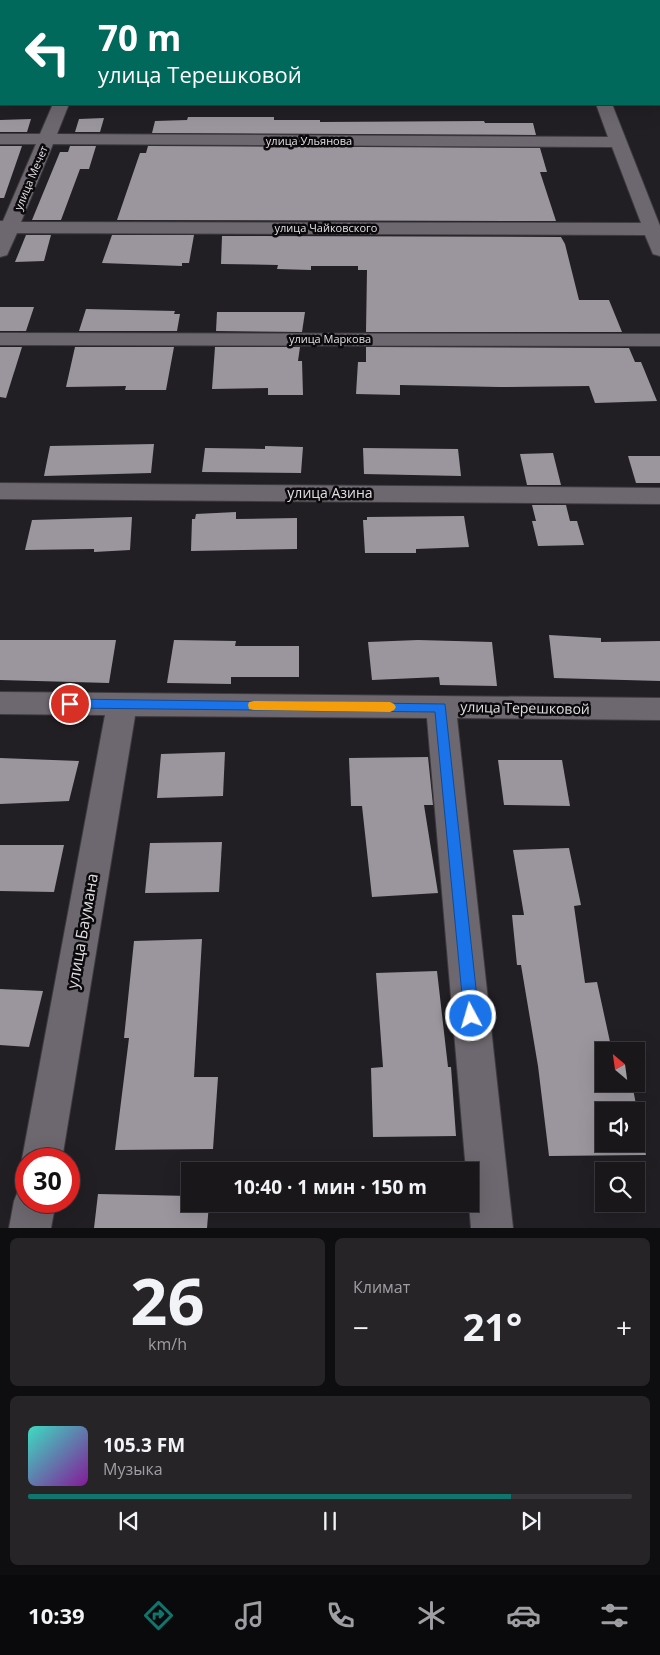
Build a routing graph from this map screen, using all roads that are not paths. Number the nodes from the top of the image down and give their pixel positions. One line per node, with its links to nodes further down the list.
1 (61, 105): 4 (street, улица Мечет)
2 (604, 105): 5 (street)
3 (0, 139): 4 (street, улица Ульянова)
4 (48, 139): 5 (street, улица Ульянова); 6 (street, улица Мечет)
5 (619, 142): 7 (street)
6 (5, 227): 7 (street, улица Чайковского); 9 (street, улица Мечет)
7 (652, 229): 8 (street)
8 (660, 250)
9 (0, 251)
10 (0, 339): 11 (street, улица Маркова)
11 (660, 340)
12 (0, 490): 13 (street, улица Азина)
13 (660, 496)
14 (0, 703): 15 (street, улица Терешковой)
15 (122, 704): 16 (street, улица Терешковой); 18 (street, улица Баумана)
16 (441, 708): 17 (street, улица Терешковой); 21 (street)
17 (660, 710)
18 (44, 1148)
19 (33, 1213): 20 (street)
20 (30, 1228)
21 (492, 1228)

